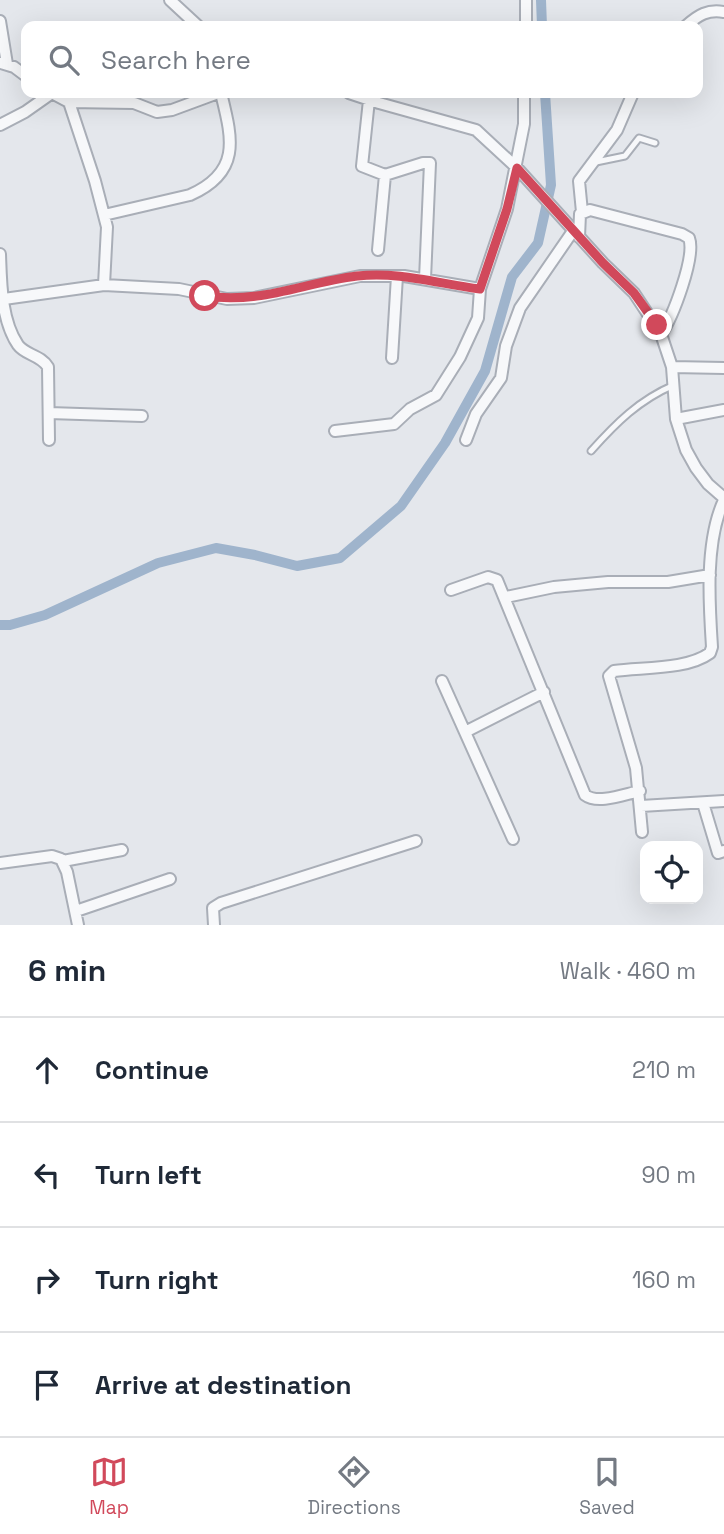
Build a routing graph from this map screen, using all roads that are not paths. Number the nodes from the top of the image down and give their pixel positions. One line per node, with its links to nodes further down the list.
1 (170, 0): 5 (street)
2 (526, 0): 6 (street)
3 (724, 12): 7 (street)
4 (0, 21): 8 (street)
5 (193, 21)
6 (526, 21)
7 (692, 21)
8 (3, 64): 9 (street)
9 (21, 73)
10 (45, 98): 19 (street)
11 (61, 98): 18 (street)
12 (205, 98): 18 (street)
13 (221, 98): 25 (street)
14 (363, 98): 17 (street)
15 (524, 98): 22 (street)
16 (631, 98): 21 (street)
17 (369, 100): 22 (street); 23 (street)
18 (69, 102): 25 (street)
19 (0, 125)
20 (655, 143): 21 (lane)
21 (593, 162): 24 (street)
22 (517, 168): 26 (street); 32 (street)
23 (386, 175): 27 (street); 30 (street)
24 (582, 212): 26 (street); 34 (street)
25 (104, 215): 31 (street)
26 (574, 231): 34 (street); 45 (street)
27 (378, 250)
28 (0, 254): 33 (street)
29 (397, 276): 30 (street); 31 (street); 35 (street)
30 (425, 279): 32 (street)
31 (104, 285): 33 (street)
32 (480, 289): 43 (street)
33 (4, 299): 40 (street)
34 (661, 334): 36 (street)
35 (392, 358)
36 (672, 367): 37 (street); 38 (street)
37 (724, 368)
38 (674, 385): 42 (street); 46 (lane)
39 (724, 410): 42 (street)
40 (50, 413): 41 (street); 44 (street)
41 (142, 416)
42 (676, 419): 47 (street)
43 (335, 431)
44 (49, 440)
45 (466, 440)
46 (591, 451)
47 (724, 499): 48 (street)
48 (710, 575): 50 (street); 54 (street)
49 (451, 590): 50 (street)
50 (506, 597): 52 (street)
51 (442, 681): 53 (street)
52 (544, 692): 53 (street); 54 (street)
53 (465, 732): 59 (street)
54 (640, 791): 57 (street)
55 (724, 801): 56 (street)
56 (703, 803): 57 (street); 62 (street)
57 (641, 806): 58 (street)
58 (642, 832)
59 (513, 839)
60 (416, 841): 68 (street)
61 (122, 850): 63 (street)
62 (724, 851)
63 (63, 861): 64 (street); 66 (street)
64 (0, 863)
65 (170, 879): 66 (street)
66 (76, 911): 67 (street)
67 (78, 925)
68 (214, 925)

